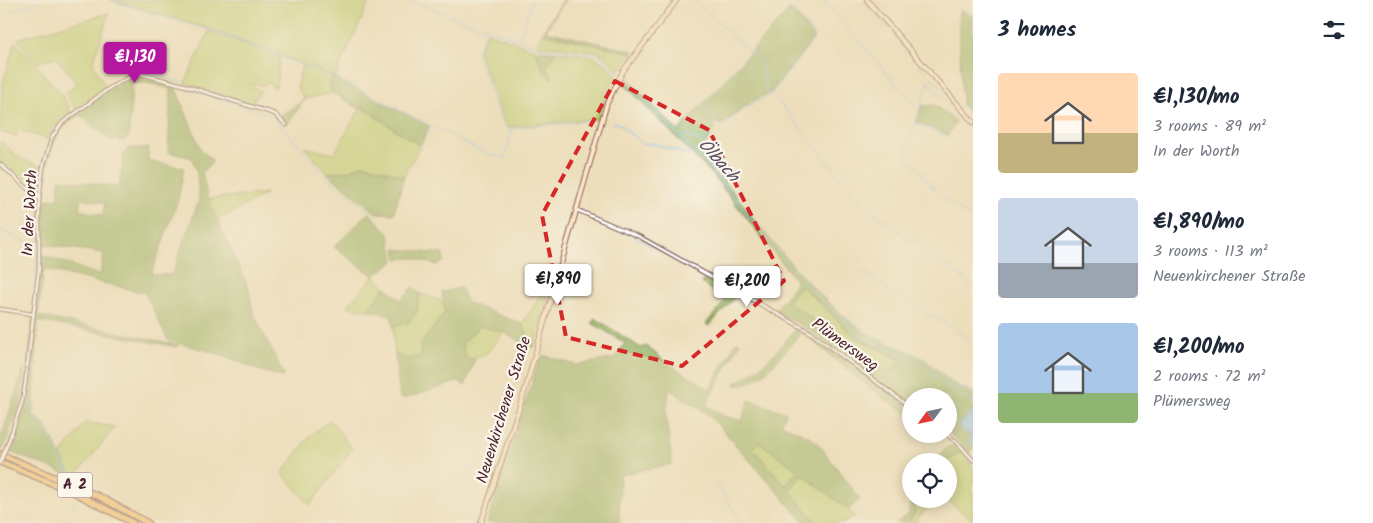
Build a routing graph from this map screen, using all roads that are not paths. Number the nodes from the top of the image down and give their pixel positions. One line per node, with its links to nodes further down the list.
1 (677, 0): 7 (main road, Neuenkirchener Straße)
2 (867, 0): 3 (main road)
3 (973, 122)
4 (286, 125): 6 (street, In der Worth)
5 (0, 164): 6 (street)
6 (39, 199): 9 (street, In der Worth)
7 (576, 209): 10 (street, Plümersweg); 17 (main road, Neuenkirchener Straße)
8 (0, 309): 9 (street)
9 (32, 314): 14 (street, In der Worth, bridge)
10 (902, 401)
11 (957, 442): 13 (street)
12 (0, 454): 16 (highway, A 2)
13 (973, 460)
14 (0, 462): 15 (highway, A 2)
15 (133, 523)
16 (148, 523)
17 (481, 523)

